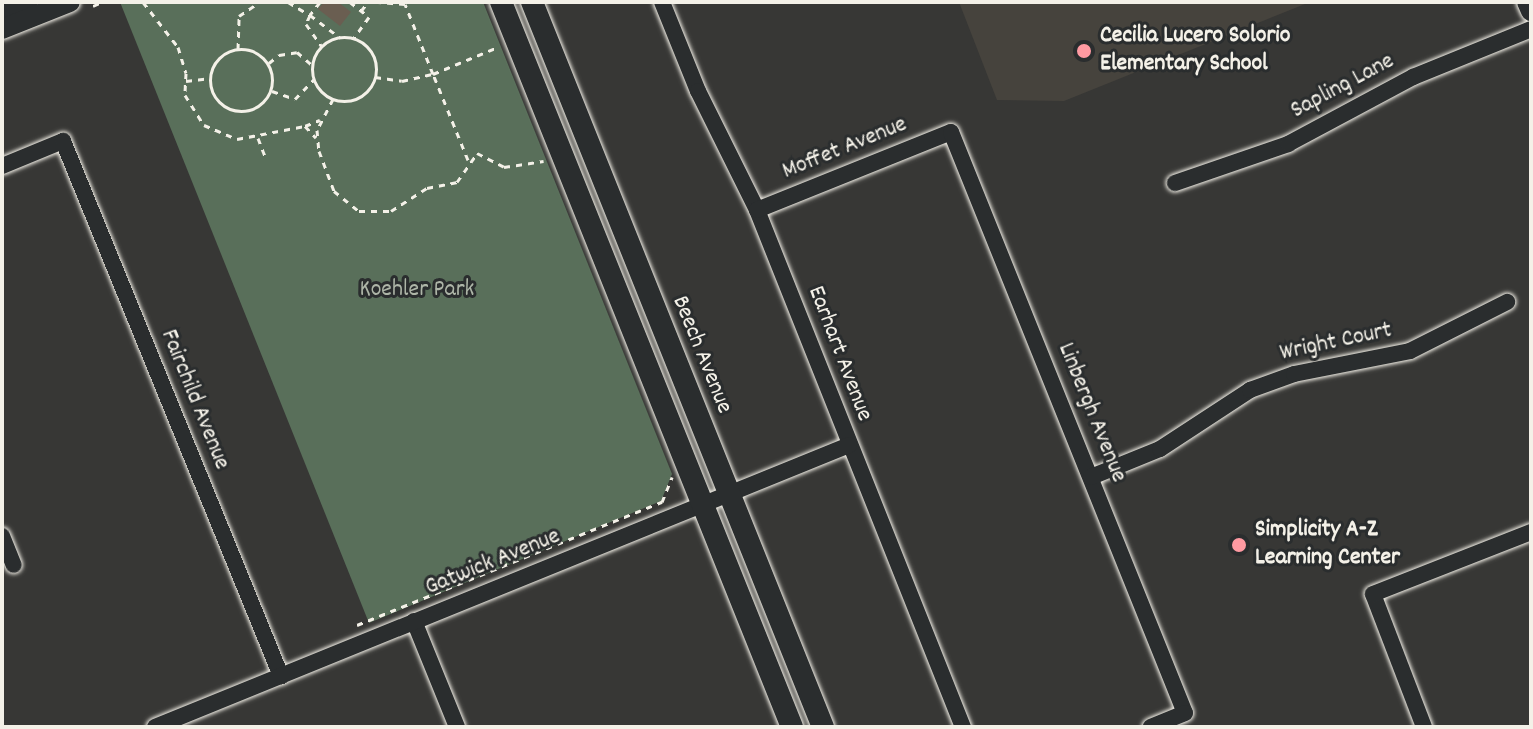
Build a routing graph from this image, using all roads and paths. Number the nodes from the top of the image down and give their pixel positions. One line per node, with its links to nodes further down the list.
1 (28, 2): 20 (street)
2 (70, 2): 22 (street)
3 (102, 2): 16 (path)
4 (143, 2): 35 (path)
5 (260, 2): 28 (path)
6 (288, 2): 21 (path)
7 (320, 2): 21 (path)
8 (350, 2): 17 (path)
9 (359, 2): 17 (path)
10 (368, 2): 18 (path)
11 (378, 2): 31 (path)
12 (501, 2): 54 (main road)
13 (532, 2): 53 (main road, Beech Avenue)
14 (662, 2): 48 (street, Earhart Avenue)
15 (1527, 2): 19 (street)
16 (93, 6)
17 (356, 7): 18 (path)
18 (361, 11): 25 (path)
19 (1531, 11)
20 (2, 12)
21 (310, 15): 24 (path); 27 (path)
22 (2, 29)
23 (1531, 29): 47 (street, Sapling Lane)
24 (340, 38): 25 (path); 27 (path)
25 (353, 39): 32 (path)
26 (502, 45): 31 (path)
27 (322, 47): 30 (path)
28 (238, 49): 29 (path); 33 (path)
29 (269, 64): 30 (path); 36 (path)
30 (312, 65): 34 (path)
31 (433, 74): 32 (path); 44 (path)
32 (375, 77): 37 (path)
33 (211, 78): 35 (path); 36 (path)
34 (314, 79): 36 (path); 37 (path)
35 (186, 81): 41 (path)
36 (272, 91)
37 (333, 99): 38 (path)
38 (322, 118): 39 (path); 42 (path)
39 (305, 126): 41 (path); 42 (path)
40 (951, 132): 48 (street, Moffet Avenue); 52 (street, Linbergh Avenue)
41 (258, 138): 43 (path)
42 (317, 140): 44 (path)
43 (266, 159)
44 (468, 160): 45 (path)
45 (549, 165)
46 (2, 166): 60 (street, Fairchild Avenue)
47 (1175, 183)
48 (757, 210): 50 (street, Earhart Avenue)
49 (1507, 302): 52 (street, Wright Court)
50 (849, 445): 53 (street, Gatwick Avenue); 65 (street, Earhart Avenue)
51 (673, 474): 59 (path)
52 (1091, 477): 66 (street, Linbergh Avenue)
53 (729, 492): 54 (street, Gatwick Avenue); 64 (main road, Beech Avenue)
54 (702, 504): 58 (street, Gatwick Avenue); 63 (main road)
55 (1531, 532): 67 (street)
56 (2, 536): 57 (street)
57 (14, 565)
58 (414, 621): 60 (street, Gatwick Avenue); 62 (street)
59 (357, 625)
60 (281, 676): 61 (street, Gatwick Avenue)
61 (155, 727)
62 (457, 727)
63 (792, 727)
64 (823, 727)
65 (963, 727)
66 (1151, 727)
67 (1424, 727)

